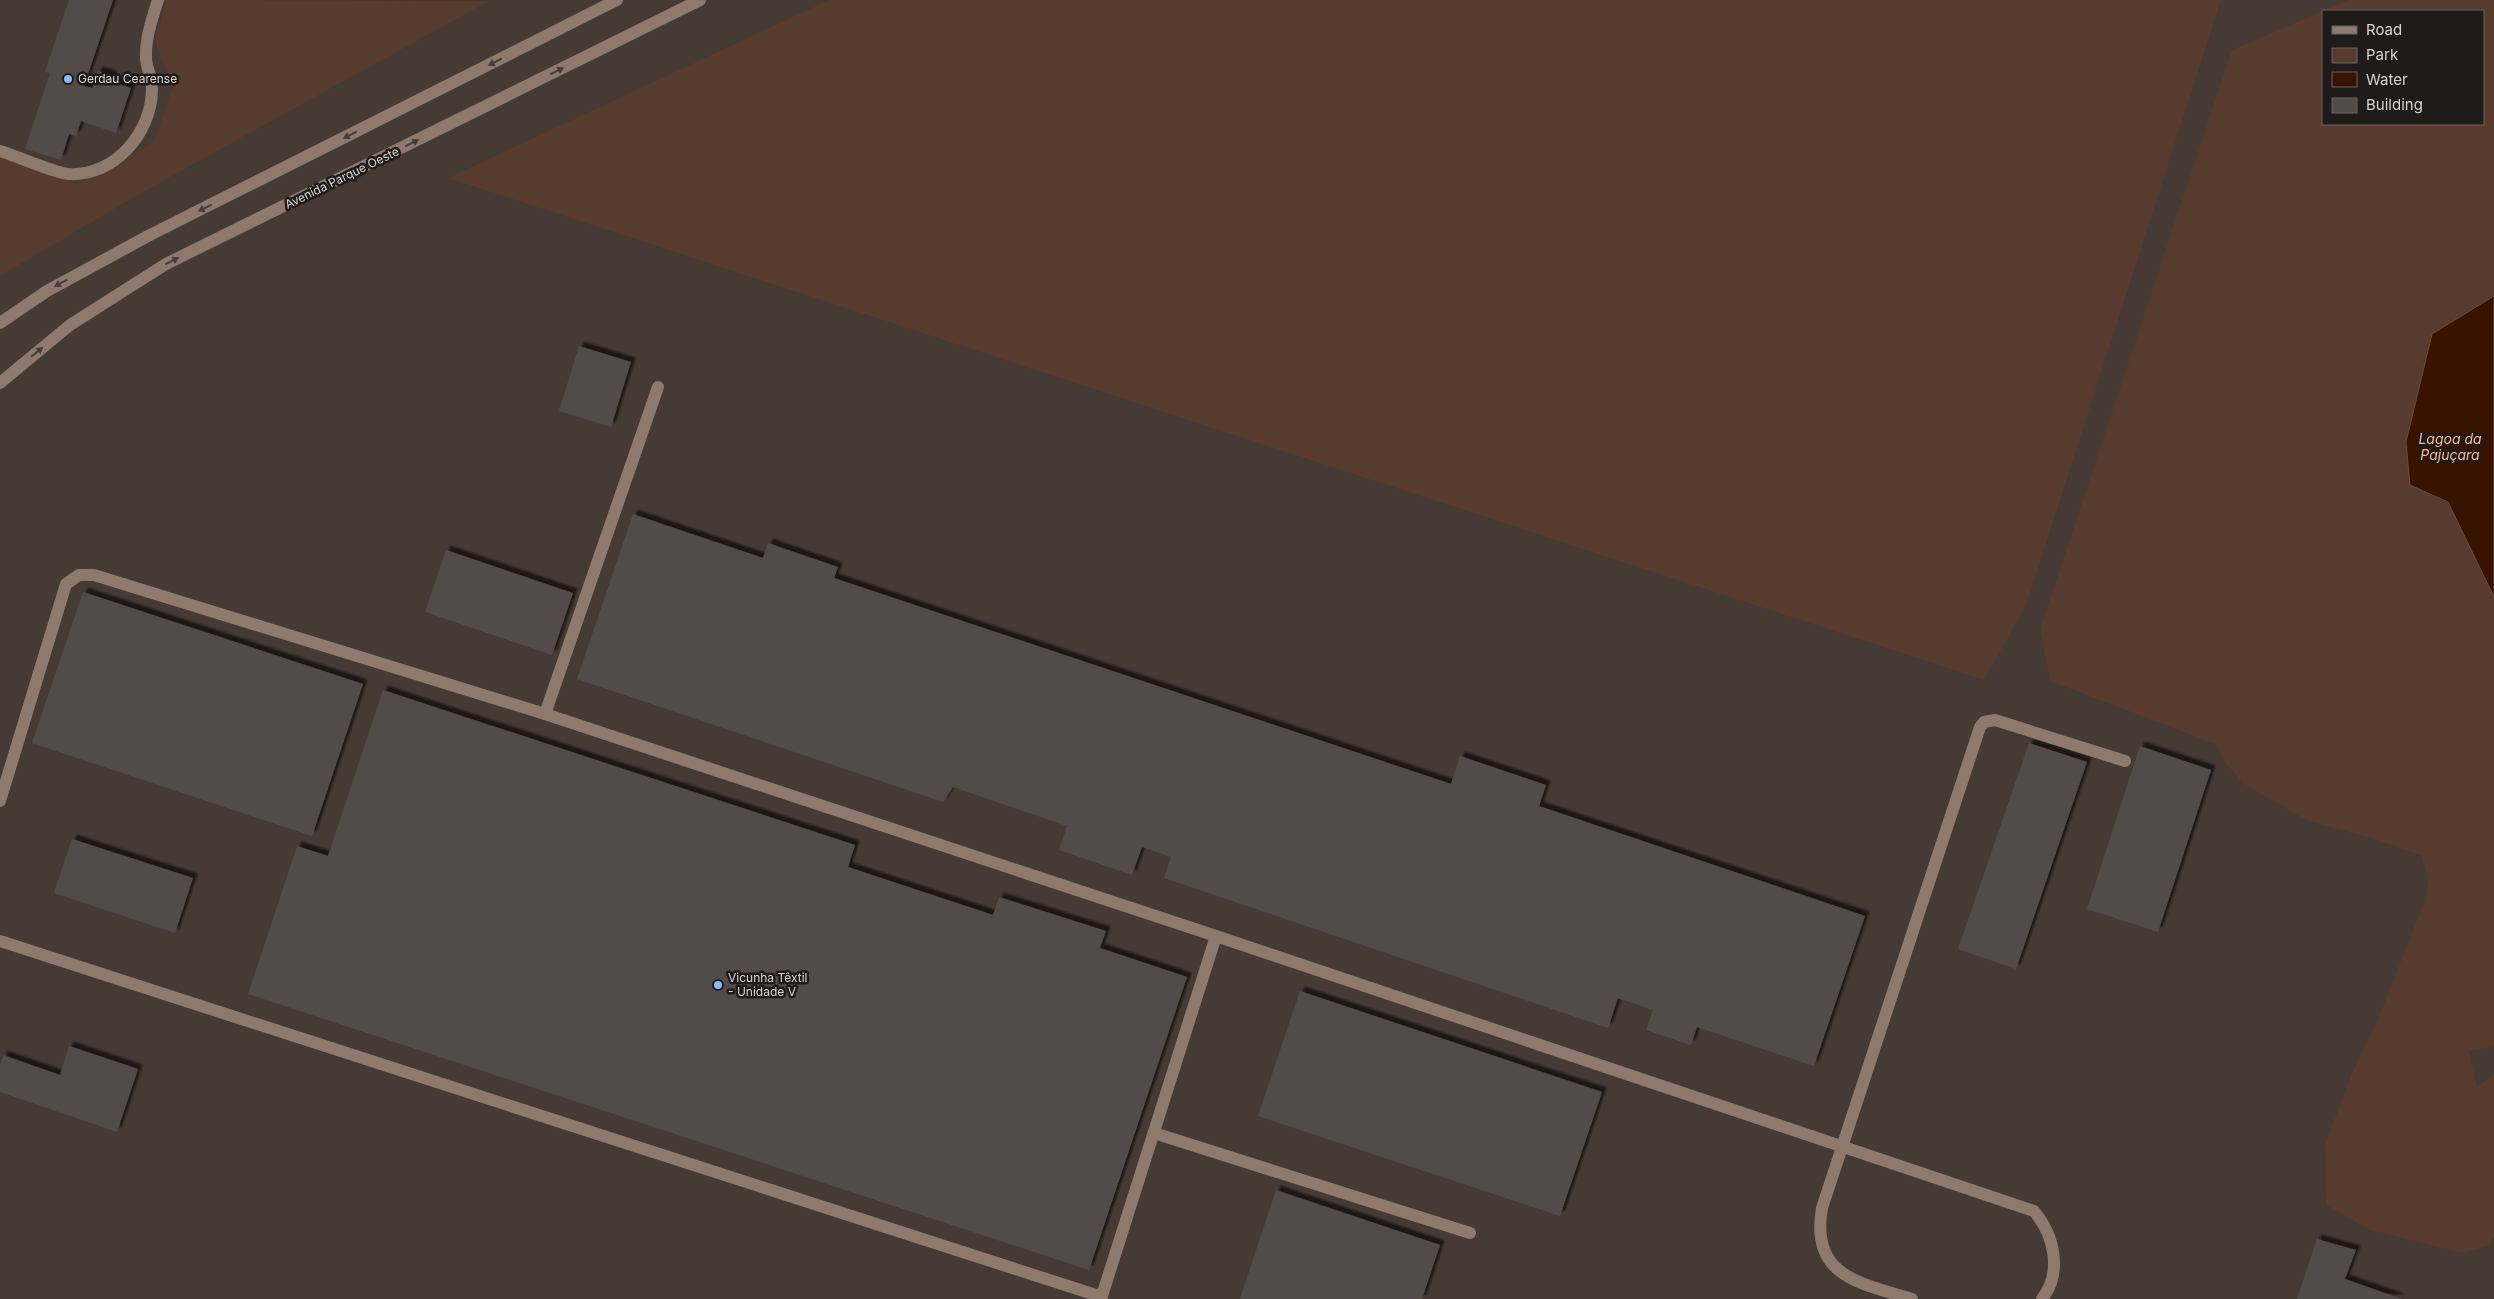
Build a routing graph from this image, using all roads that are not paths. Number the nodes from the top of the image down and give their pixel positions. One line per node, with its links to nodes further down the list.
1 (158, 0): 4 (street)
2 (617, 0): 5 (street, one-way to 5)
3 (700, 0): 6 (street, Avenida Parque Oeste, one-way to 3)
4 (0, 151)
5 (0, 323)
6 (0, 383)
7 (658, 387): 8 (street)
8 (545, 714): 10 (street); 11 (street)
9 (2125, 761): 14 (street)
10 (0, 801)
11 (1216, 936): 13 (street); 14 (street)
12 (0, 941): 16 (street)
13 (1154, 1133): 15 (street); 16 (street)
14 (1843, 1146): 17 (street); 18 (street)
15 (1470, 1232)
16 (1101, 1298)
17 (1912, 1299)
18 (2042, 1299)

